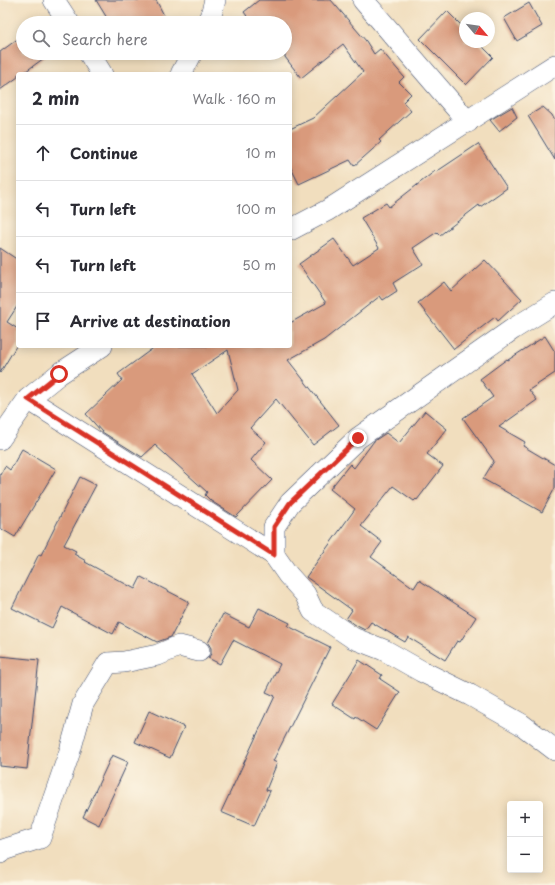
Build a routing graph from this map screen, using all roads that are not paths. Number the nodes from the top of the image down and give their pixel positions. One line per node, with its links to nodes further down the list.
1 (54, 0): 4 (street)
2 (215, 0): 5 (street)
3 (363, 0): 11 (street)
4 (64, 16)
5 (210, 16)
6 (93, 60): 9 (street)
7 (188, 60): 10 (street)
8 (555, 65): 11 (street)
9 (101, 72)
10 (182, 72)
11 (468, 122): 12 (street)
12 (292, 229)
13 (555, 303): 17 (street)
14 (99, 348): 15 (street)
15 (28, 399): 16 (street); 17 (street)
16 (0, 439)
17 (274, 555): 19 (street)
18 (199, 651): 20 (street)
19 (555, 750)
20 (0, 853)

